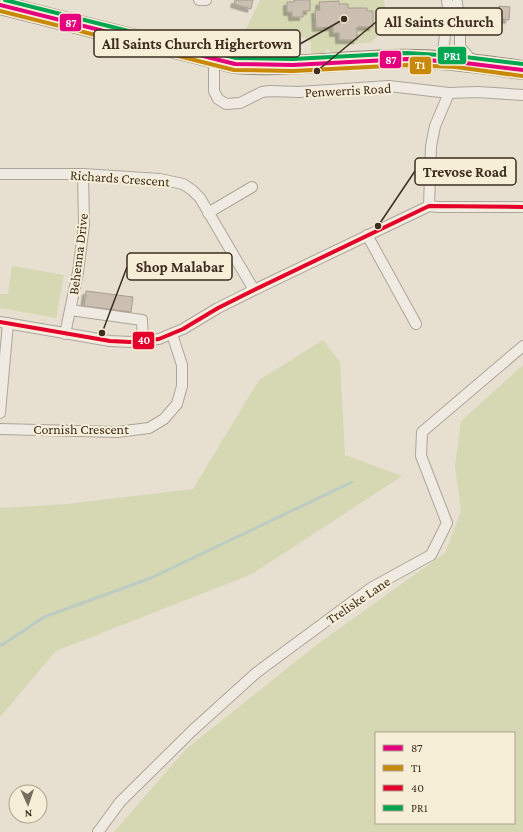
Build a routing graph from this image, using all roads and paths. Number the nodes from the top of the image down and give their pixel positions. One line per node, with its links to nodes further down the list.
1 (199, 0): 2 (street)
2 (206, 0)
3 (447, 0): 7 (street)
4 (456, 2): 7 (street); 8 (street)
5 (0, 5): 6 (highway)
6 (214, 60): 7 (highway); 10 (street, Penwerris Road)
7 (448, 62): 8 (highway)
8 (476, 65): 9 (highway)
9 (523, 70)
10 (449, 93): 11 (street, Penwerris Road); 15 (street)
11 (523, 95)
12 (0, 174): 13 (street, Richards Crescent)
13 (83, 174): 17 (street, Richards Crescent); 20 (street, Behenna Drive)
14 (252, 187): 17 (street)
15 (429, 206): 16 (street); 18 (street)
16 (523, 208)
17 (208, 213): 19 (street, Richards Crescent)
18 (367, 235): 19 (street); 22 (street)
19 (254, 290): 24 (street)
20 (70, 310): 23 (street, Behenna Drive); 25 (street)
21 (4, 323): 23 (street); 27 (street)
22 (416, 324)
23 (65, 334): 25 (street)
24 (172, 334): 25 (street); 28 (street, Cornish Crescent)
25 (143, 342)
26 (523, 346): 29 (street, Treliske Lane)
27 (0, 412)
28 (0, 429)
29 (98, 832)

